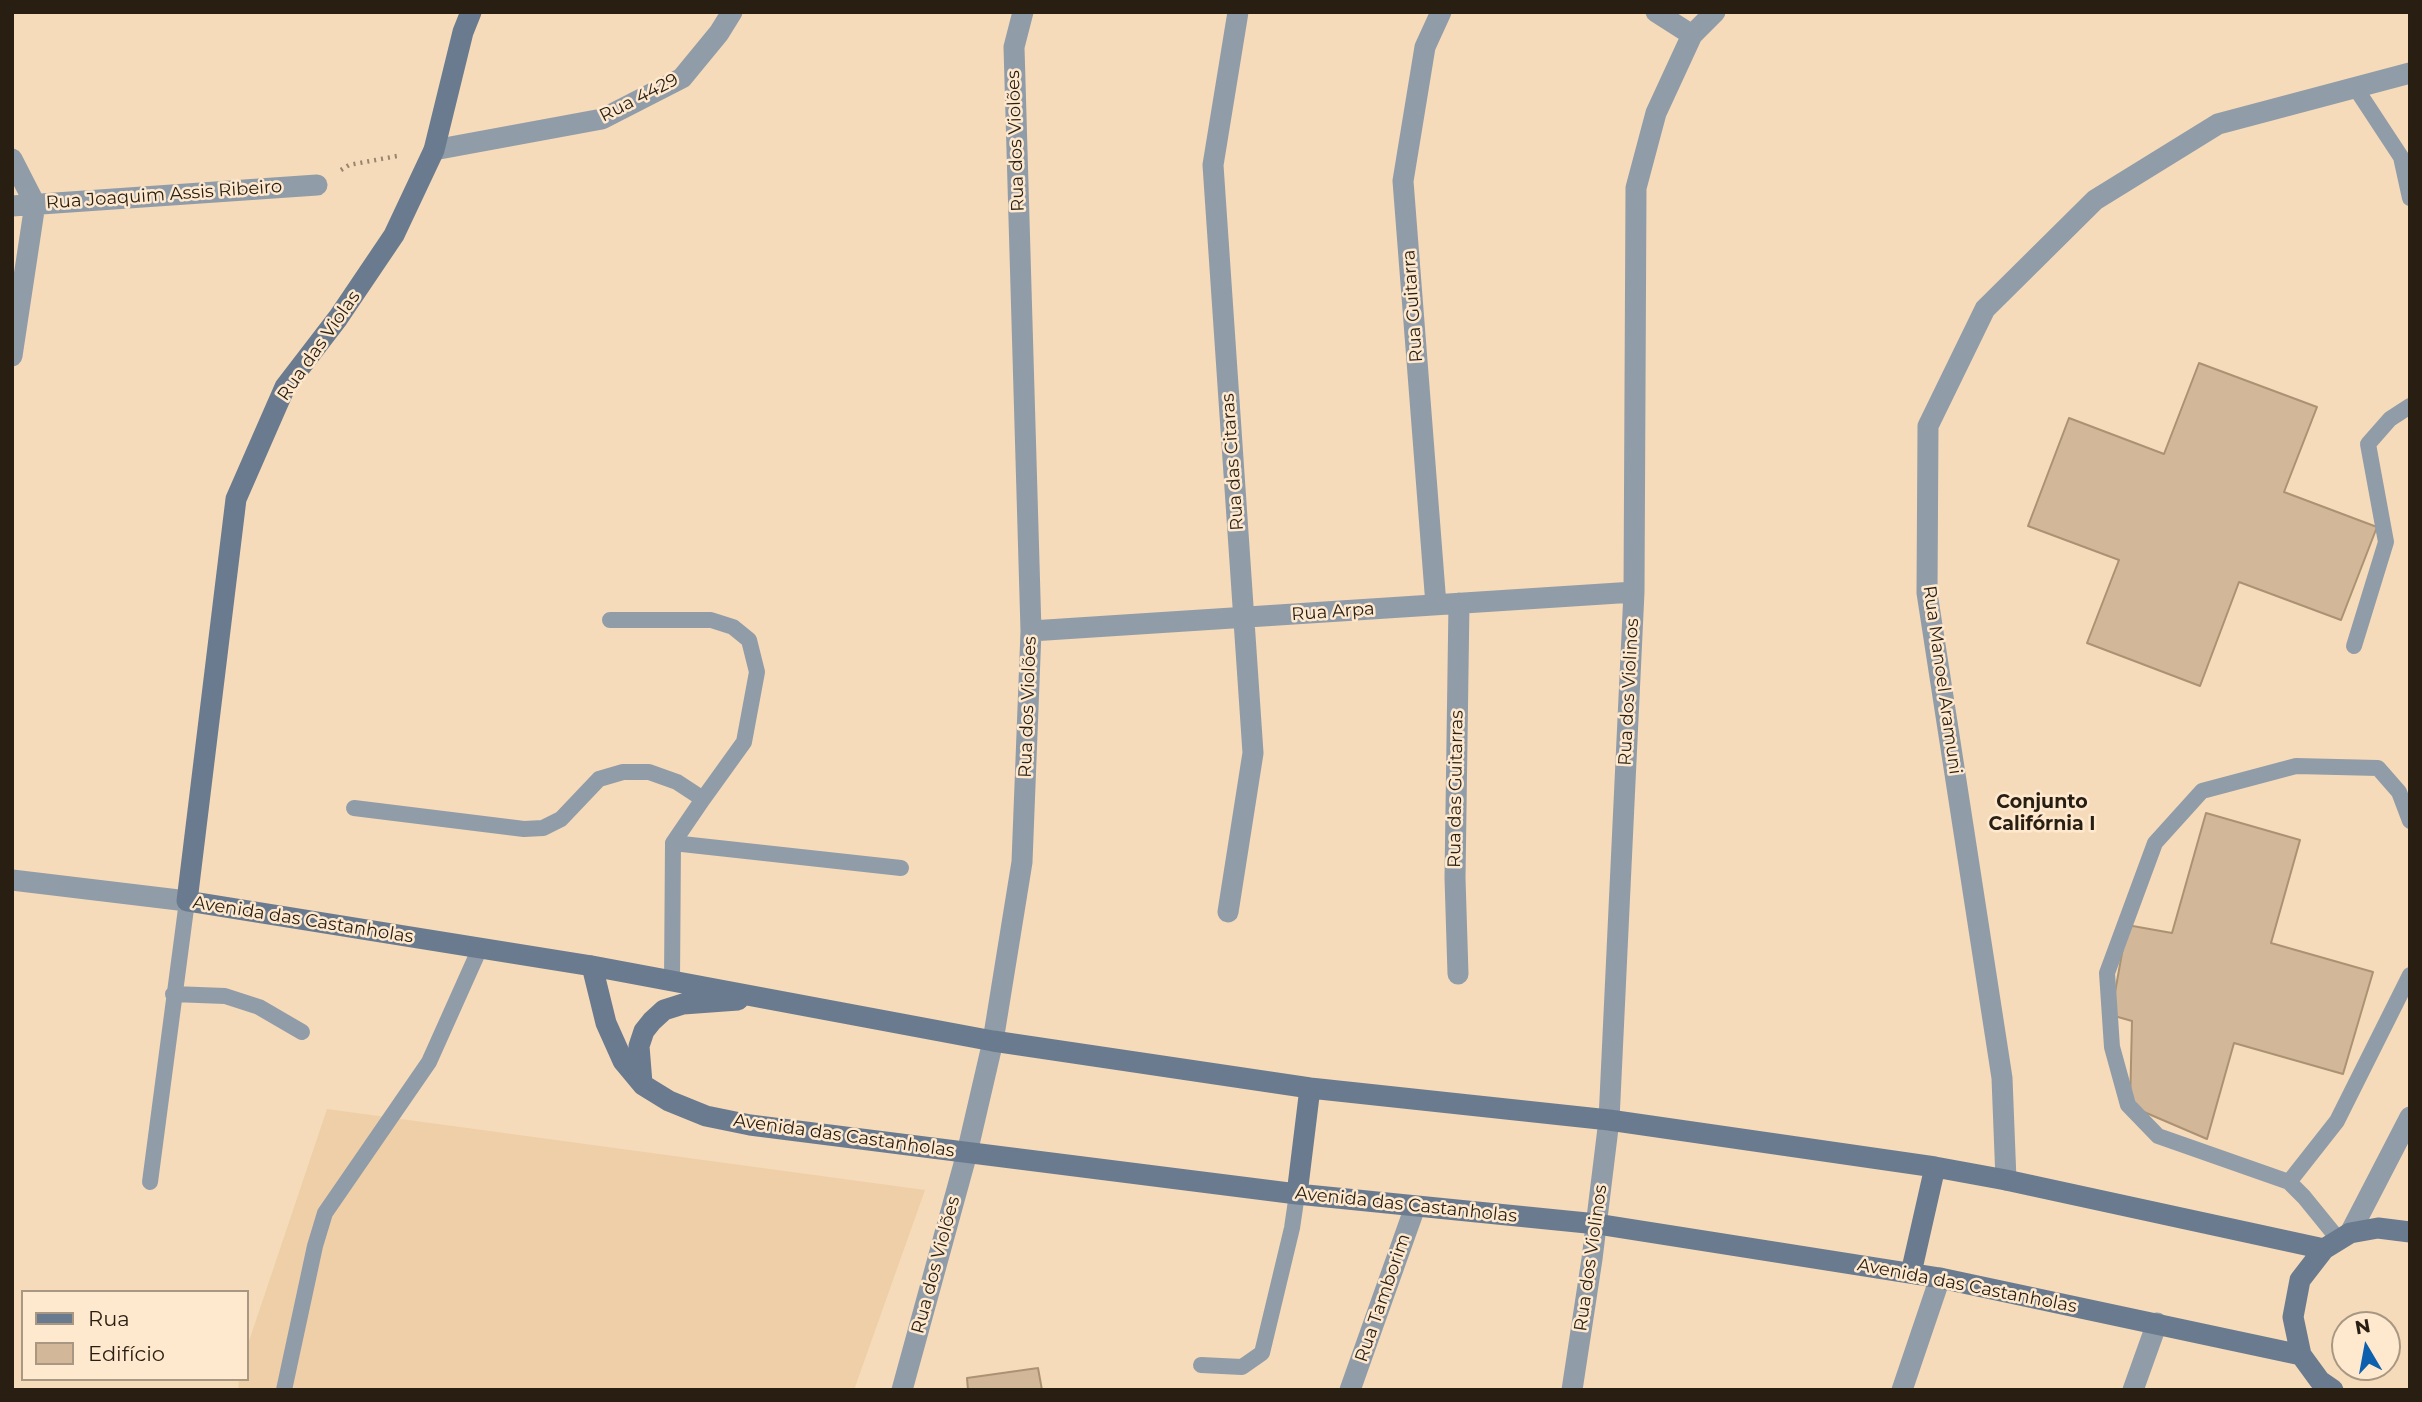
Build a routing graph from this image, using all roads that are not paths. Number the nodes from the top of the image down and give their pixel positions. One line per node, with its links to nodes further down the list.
1 (471, 12): 11 (street, Rua das Violas)
2 (732, 12): 11 (street, Rua 4429)
3 (1023, 12): 24 (street, Rua dos Violões)
4 (1238, 12): 22 (street, Rua das Citaras)
5 (1441, 12): 21 (street, Rua Guitarra)
6 (1656, 12): 8 (street)
7 (1715, 12): 8 (street, Rua dos Violinos)
8 (1692, 35): 19 (street, Rua dos Violinos)
9 (2410, 73): 10 (street, Rua Manoel Aramuni)
10 (2355, 88): 14 (lane); 49 (street, Rua Manoel Aramuni)
11 (434, 150): 32 (street, Rua das Violas)
12 (12, 159): 15 (street)
13 (317, 185): 15 (street, Rua Joaquim Assis Ribeiro)
14 (2410, 198)
15 (35, 204): 16 (street, Rua Joaquim Assis Ribeiro); 17 (street)
16 (12, 206)
17 (12, 356)
18 (2410, 406): 25 (lane)
19 (1634, 592): 20 (street, Rua Arpa); 46 (street, Rua dos Violinos)
20 (1459, 603): 21 (street, Rua Arpa); 36 (street, Rua das Guitarras)
21 (1436, 605): 22 (street, Rua Arpa)
22 (1244, 617): 24 (street, Rua Arpa); 33 (street, Rua das Citaras)
23 (610, 620): 26 (lane)
24 (1031, 631): 42 (street, Rua dos Violões)
25 (2354, 646)
26 (703, 799): 27 (lane); 29 (lane)
27 (354, 808)
28 (2410, 821): 51 (lane)
29 (673, 843): 30 (lane); 38 (lane)
30 (901, 868)
31 (12, 880): 32 (street, Avenida das Castanholas)
32 (187, 901): 34 (street, Avenida das Castanholas); 39 (lane)
33 (1228, 912)
34 (480, 948): 35 (street, Avenida das Castanholas); 62 (lane)
35 (592, 966): 38 (street, Avenida das Castanholas); 43 (street, Avenida das Castanholas)
36 (1458, 974)
37 (2410, 975): 51 (lane)
38 (672, 980): 40 (street, Avenida das Castanholas)
39 (173, 994): 41 (lane); 50 (lane)
40 (768, 998): 42 (street, Avenida das Castanholas); 43 (street)
41 (302, 1032)
42 (993, 1041): 44 (street, Avenida das Castanholas); 47 (street, Rua dos Violões)
43 (643, 1085): 47 (street, Avenida das Castanholas)
44 (1310, 1088): 46 (street, Avenida das Castanholas); 52 (street)
45 (2410, 1117): 56 (street)
46 (1609, 1120): 48 (street, Avenida das Castanholas); 54 (street, Rua dos Violinos)
47 (967, 1153): 52 (street, Avenida das Castanholas); 63 (street, Rua dos Violões)
48 (1935, 1167): 49 (street, Avenida das Castanholas); 57 (street)
49 (2006, 1180): 56 (street, Avenida das Castanholas)
50 (150, 1182)
51 (2289, 1182): 56 (lane)
52 (1297, 1194): 53 (street, Avenida das Castanholas); 61 (lane)
53 (1415, 1207): 54 (street, Avenida das Castanholas); 64 (street, Rua Tamborim)
54 (1597, 1224): 57 (street, Avenida das Castanholas); 65 (street, Rua dos Violinos)
55 (2410, 1232): 56 (street, Avenida das Castanholas)
56 (2337, 1241): 60 (street)
57 (1911, 1273): 58 (street, Avenida das Castanholas)
58 (1940, 1278): 59 (street, Avenida das Castanholas); 66 (street)
59 (2157, 1323): 60 (street, Avenida das Castanholas); 67 (street)
60 (2301, 1355): 68 (street)
61 (1201, 1365)
62 (284, 1390)
63 (902, 1390)
64 (1350, 1390)
65 (1572, 1390)
66 (1902, 1390)
67 (2133, 1390)
68 (2333, 1390)

